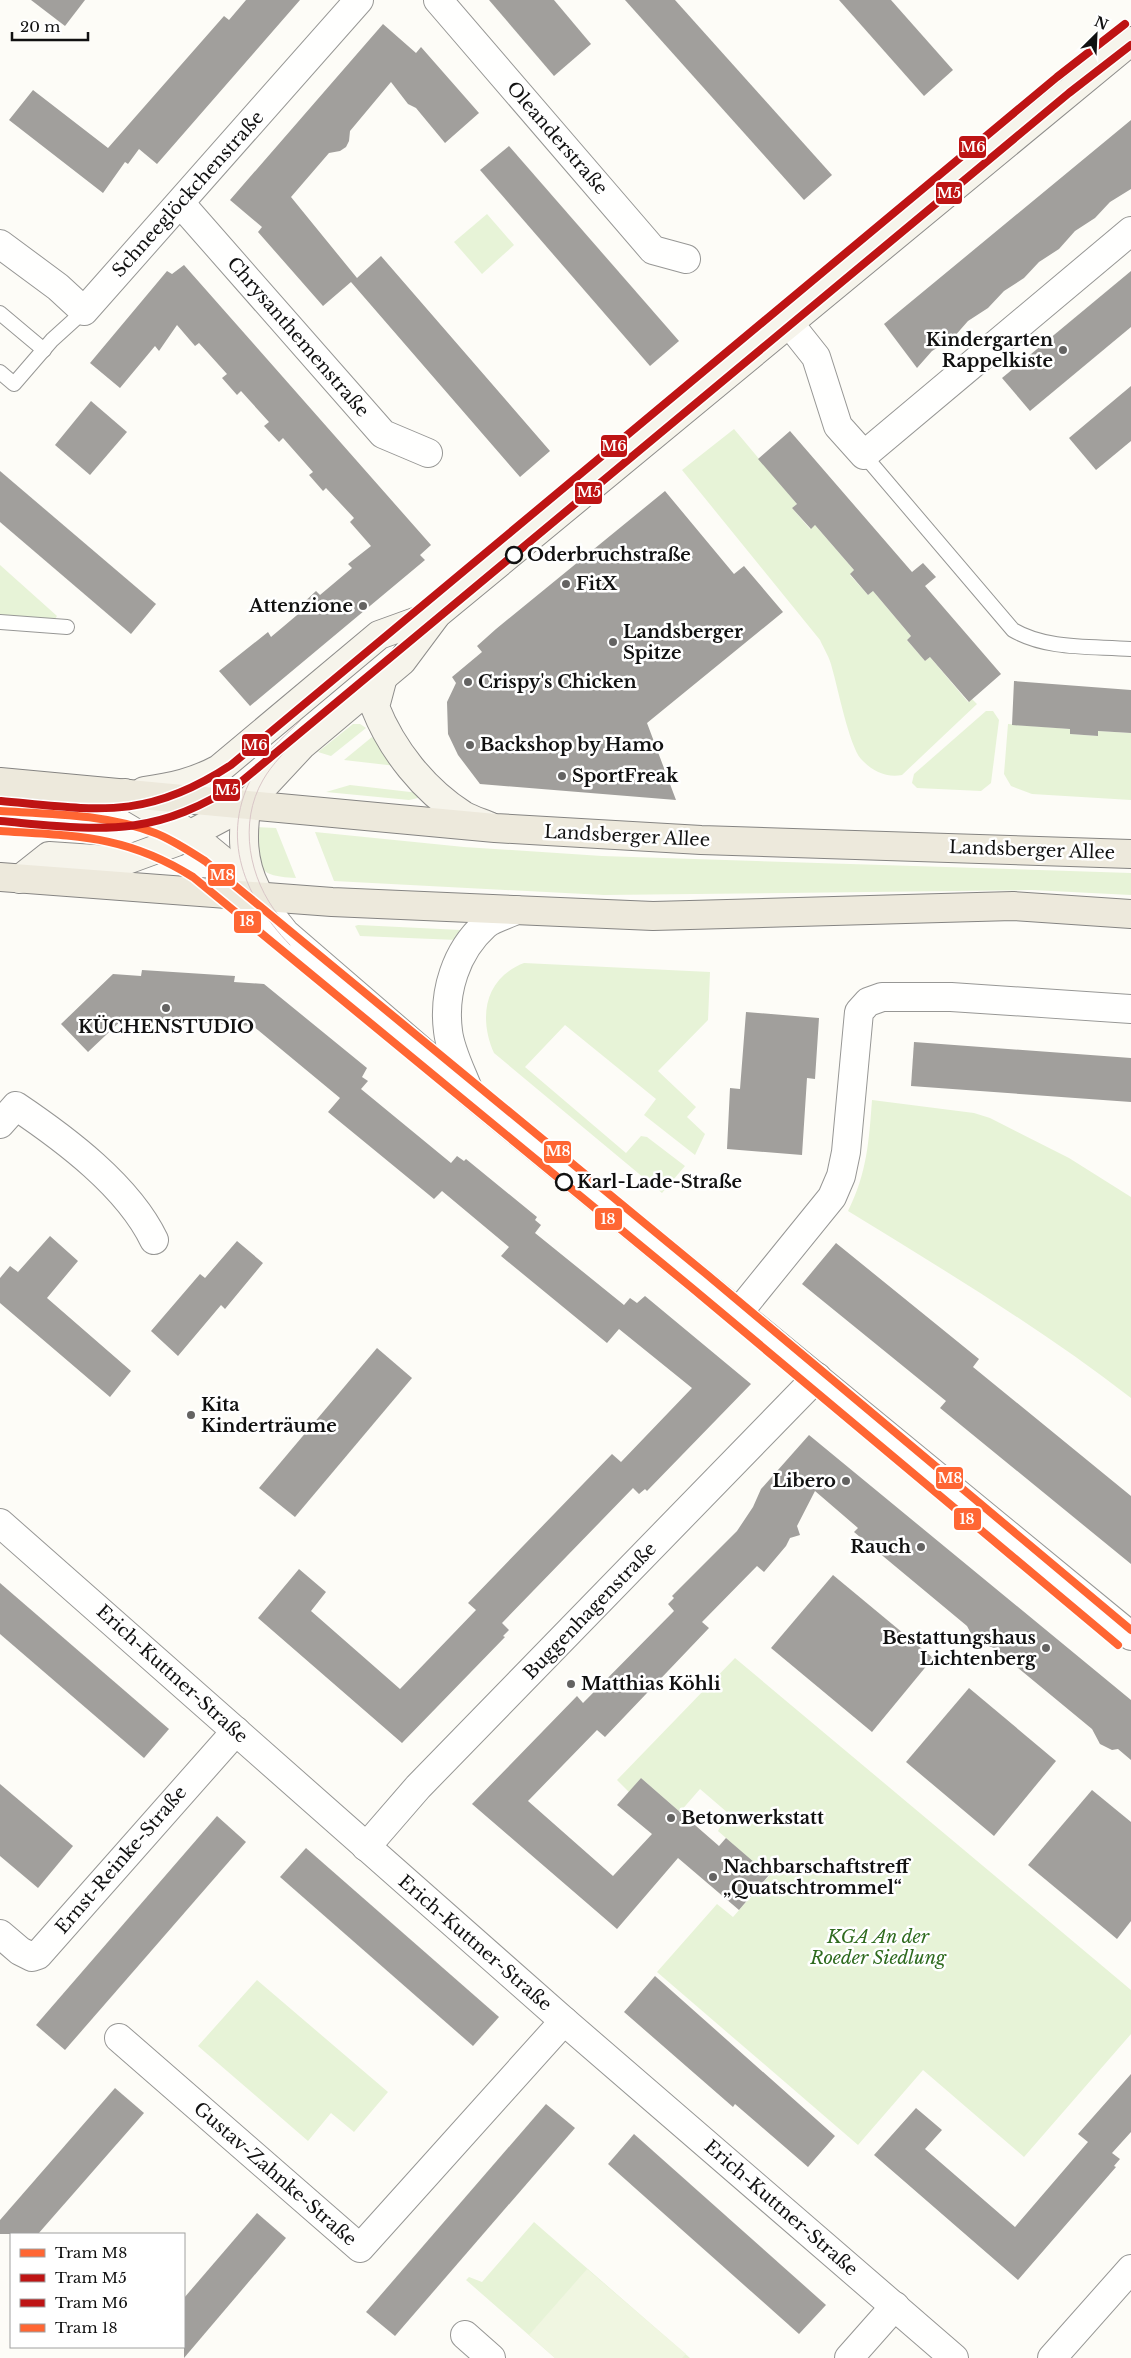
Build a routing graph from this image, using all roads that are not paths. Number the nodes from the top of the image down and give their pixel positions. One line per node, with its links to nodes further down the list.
1 (359, 0): 4 (street, Schneeglöckchenstraße)
2 (438, 0): 7 (street, Oleanderstraße)
3 (1131, 41): 10 (street)
4 (181, 204): 8 (street, Schneeglöckchenstraße); 13 (street, Chrysanthemenstraße)
5 (1131, 231): 14 (street)
6 (0, 244): 8 (street)
7 (686, 259)
8 (84, 310): 11 (lane, Schneeglöckchenstraße)
9 (0, 313): 11 (lane)
10 (789, 323): 14 (street); 15 (street)
11 (44, 350): 12 (lane, Schneeglöckchenstraße)
12 (0, 372)
13 (428, 453)
14 (864, 455): 18 (lane)
15 (437, 614): 19 (street); 21 (street)
16 (0, 622): 17 (lane)
17 (67, 628)
18 (1131, 649)
19 (382, 677): 22 (street); 23 (street)
20 (0, 782): 21 (main road, Landsberger Allee)
21 (125, 793): 22 (main road, Landsberger Allee); 24 (street, Landsberger Allee)
22 (247, 804): 23 (main road, Landsberger Allee); 24 (street); 27 (street)
23 (495, 828): 25 (main road, Landsberger Allee)
24 (190, 835): 26 (street); 27 (street, Landsberger Allee)
25 (1131, 854)
26 (10, 878): 27 (main road)
27 (260, 897): 28 (main road); 31 (street)
28 (516, 910): 29 (main road); 31 (street)
29 (1131, 914)
30 (1131, 1009): 34 (street)
31 (468, 1091): 34 (street)
32 (0, 1124): 33 (street)
33 (154, 1240)
34 (738, 1313): 35 (street)
35 (817, 1377): 37 (street); 39 (street, Buggenhagenstraße)
36 (0, 1523): 38 (street, Erich-Kuttner-Straße)
37 (1131, 1636)
38 (236, 1731): 39 (street, Erich-Kuttner-Straße); 40 (street, Ernst-Reinke-Straße)
39 (366, 1847): 41 (street, Erich-Kuttner-Straße)
40 (0, 1934)
41 (564, 2021): 42 (street, Gustav-Zahnke-Straße); 44 (street, Erich-Kuttner-Straße)
42 (119, 2038)
43 (1131, 2268): 49 (street)
44 (895, 2306): 47 (street); 48 (street, Erich-Kuttner-Straße)
45 (465, 2335): 46 (street)
46 (491, 2358)
47 (849, 2358)
48 (954, 2358)
49 (1052, 2358)

